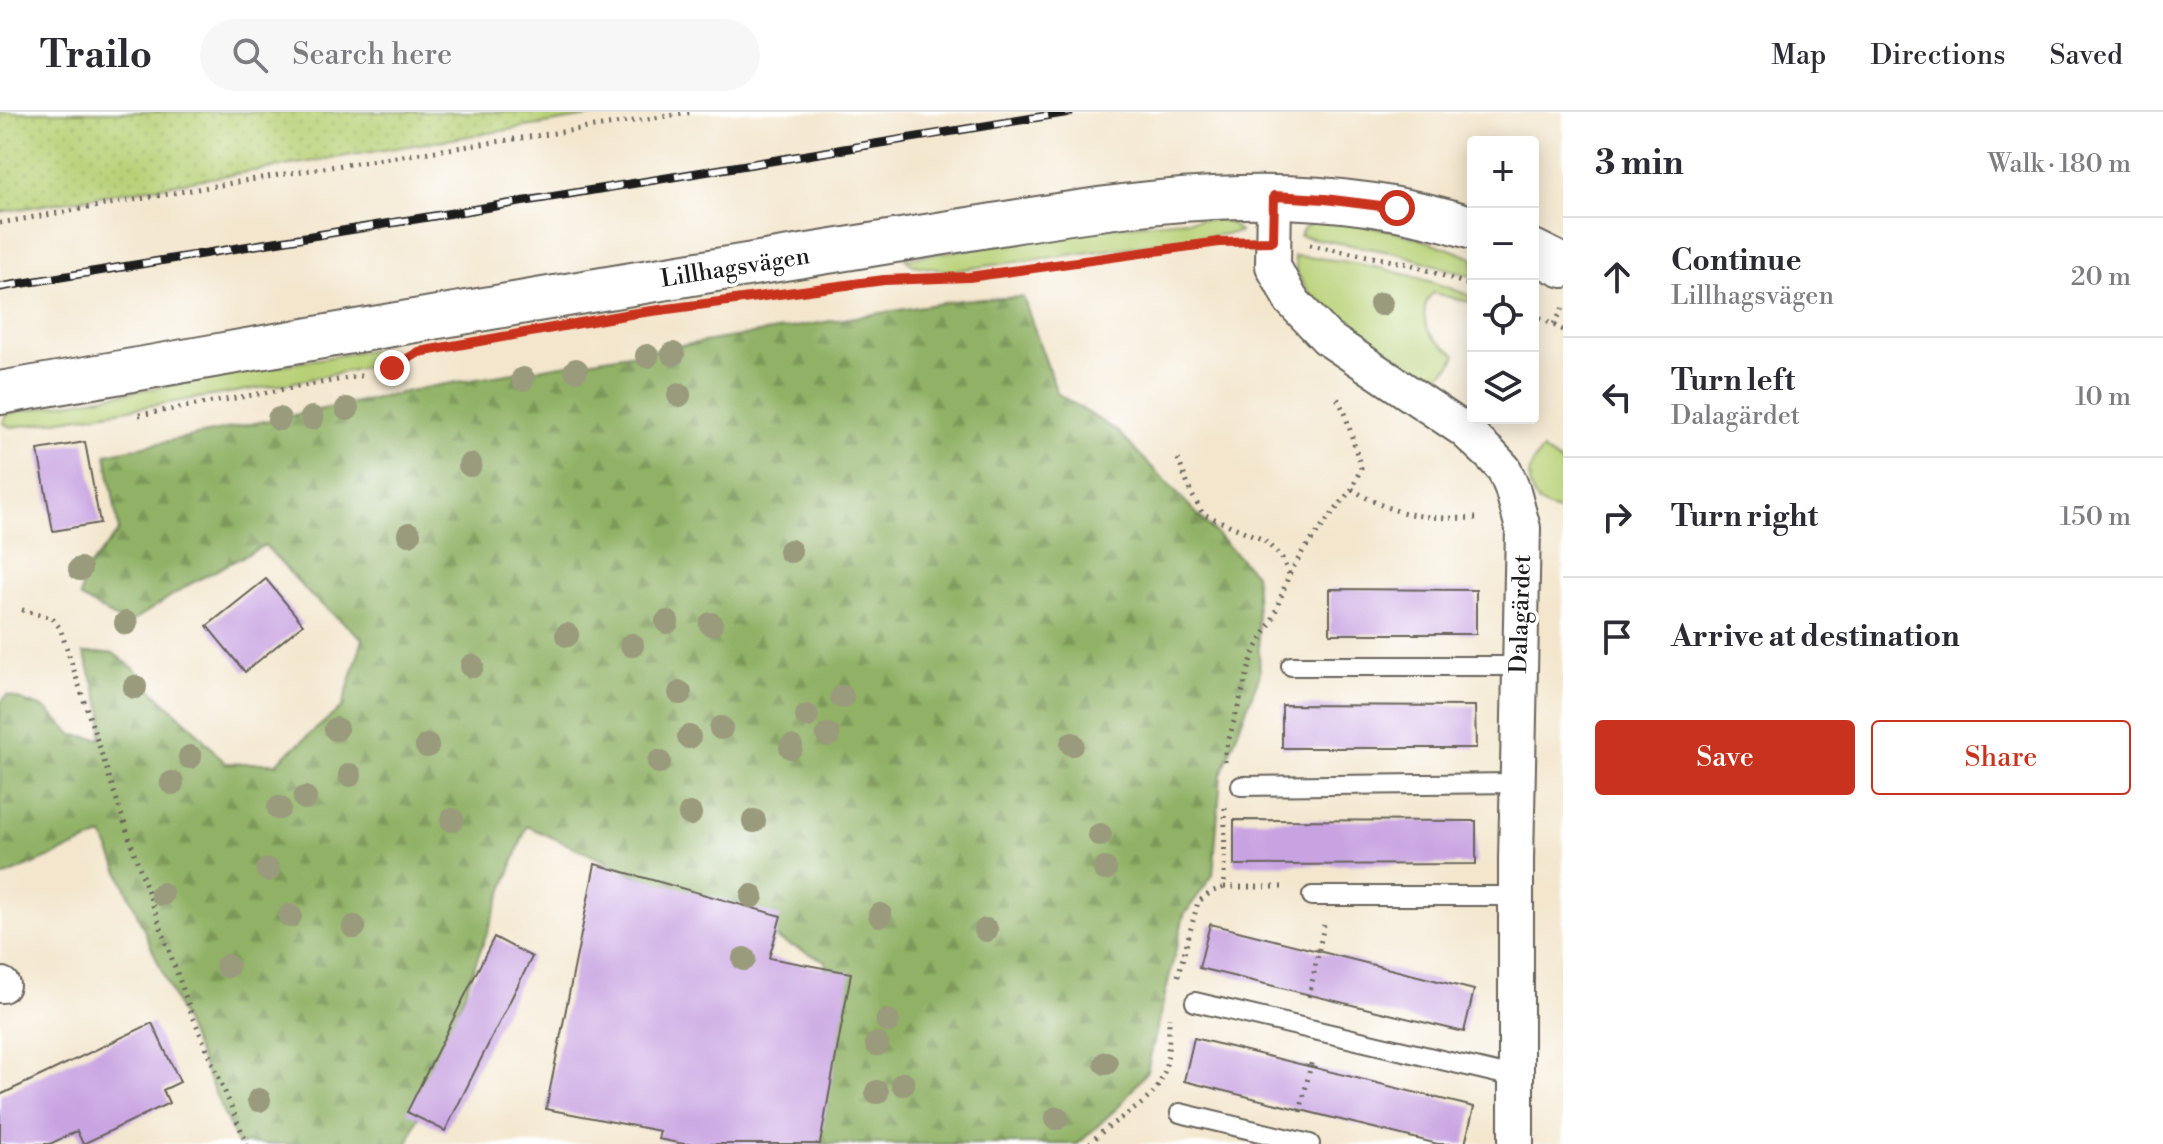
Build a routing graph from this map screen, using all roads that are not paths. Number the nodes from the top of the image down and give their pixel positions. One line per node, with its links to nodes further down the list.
1 (1274, 196): 2 (street, Lillhagsvägen); 5 (street, Lillhagsvägen); 7 (street, Dalagärdet)
2 (1467, 226)
3 (1539, 254): 4 (street)
4 (1563, 266)
5 (0, 393)
6 (1291, 666): 7 (lane)
7 (1518, 666): 8 (street, Dalagärdet)
8 (1517, 783): 9 (lane); 11 (street, Dalagärdet)
9 (1241, 786)
10 (1318, 896): 11 (lane)
11 (1517, 896): 13 (street, Dalagärdet)
12 (1195, 1002): 13 (lane)
13 (1518, 1078): 16 (street, Dalagärdet)
14 (1180, 1113): 15 (lane)
15 (1302, 1142)
16 (1516, 1144)

